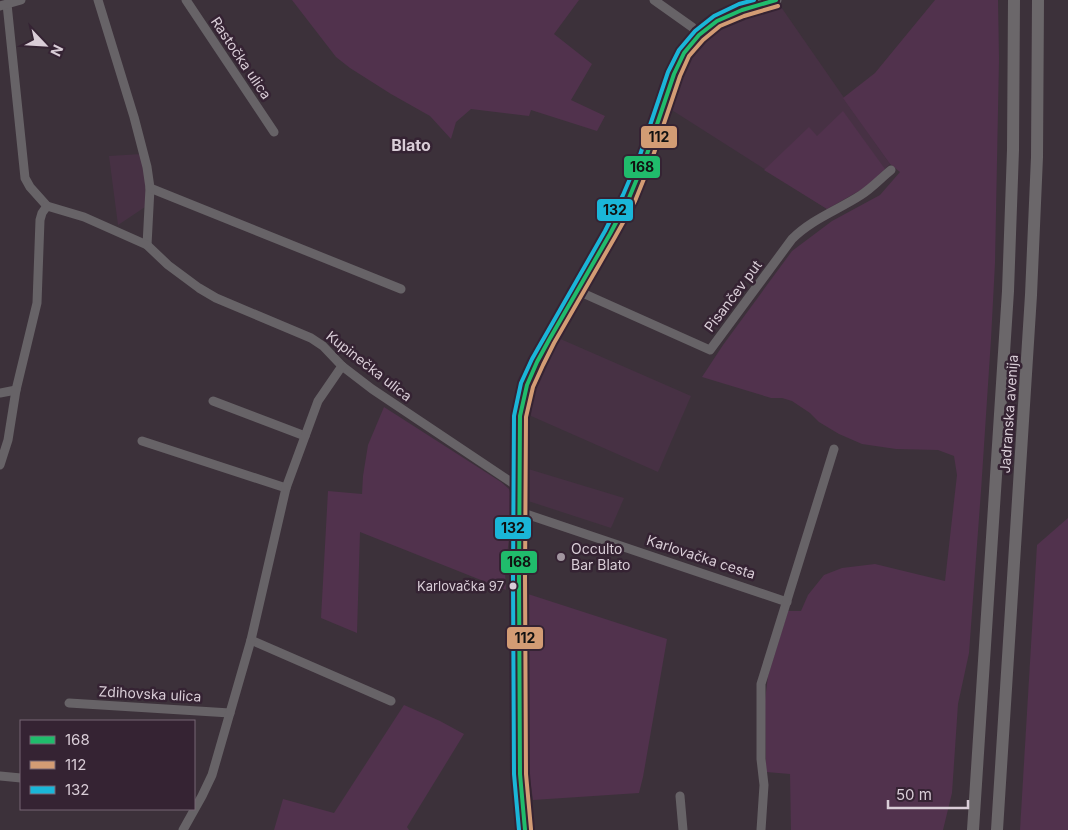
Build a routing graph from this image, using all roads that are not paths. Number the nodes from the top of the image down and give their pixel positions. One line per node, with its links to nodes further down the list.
1 (21, 0): 8 (street)
2 (98, 0): 12 (street)
3 (186, 0): 10 (street, Rastočka ulica)
4 (654, 0): 9 (street)
5 (776, 0): 9 (street)
6 (1014, 0): 42 (main road, Jadranska avenija)
7 (1038, 0): 43 (main road, Jadranska avenija)
8 (3, 5): 13 (street)
9 (699, 35): 16 (street)
10 (274, 132)
11 (891, 170): 16 (street, Pisančev put)
12 (150, 188): 14 (street); 15 (street)
13 (47, 206): 14 (street, Kupinečka ulica); 18 (street)
14 (147, 245): 17 (street, Kupinečka ulica)
15 (401, 289)
16 (578, 291): 26 (street)
17 (342, 366): 21 (street); 26 (street, Kupinečka ulica)
18 (16, 390): 19 (street); 24 (street)
19 (0, 393)
20 (213, 402): 21 (street)
21 (305, 436): 25 (street)
22 (142, 441): 25 (street)
23 (834, 449): 28 (street)
24 (0, 465)
25 (286, 488): 29 (street)
26 (520, 488): 27 (street)
27 (520, 512): 28 (street, Karlovačka cesta); 39 (street)
28 (787, 602): 41 (street)
29 (251, 640): 30 (street); 32 (street)
30 (391, 701)
31 (69, 704): 32 (street, Zdihovska ulica)
32 (230, 713): 35 (street)
33 (0, 776): 34 (street)
34 (20, 778)
35 (198, 796)
36 (680, 796): 40 (street)
37 (191, 810): 38 (street)
38 (182, 830)
39 (525, 830)
40 (683, 830)
41 (762, 830)
42 (973, 830)
43 (997, 830)

